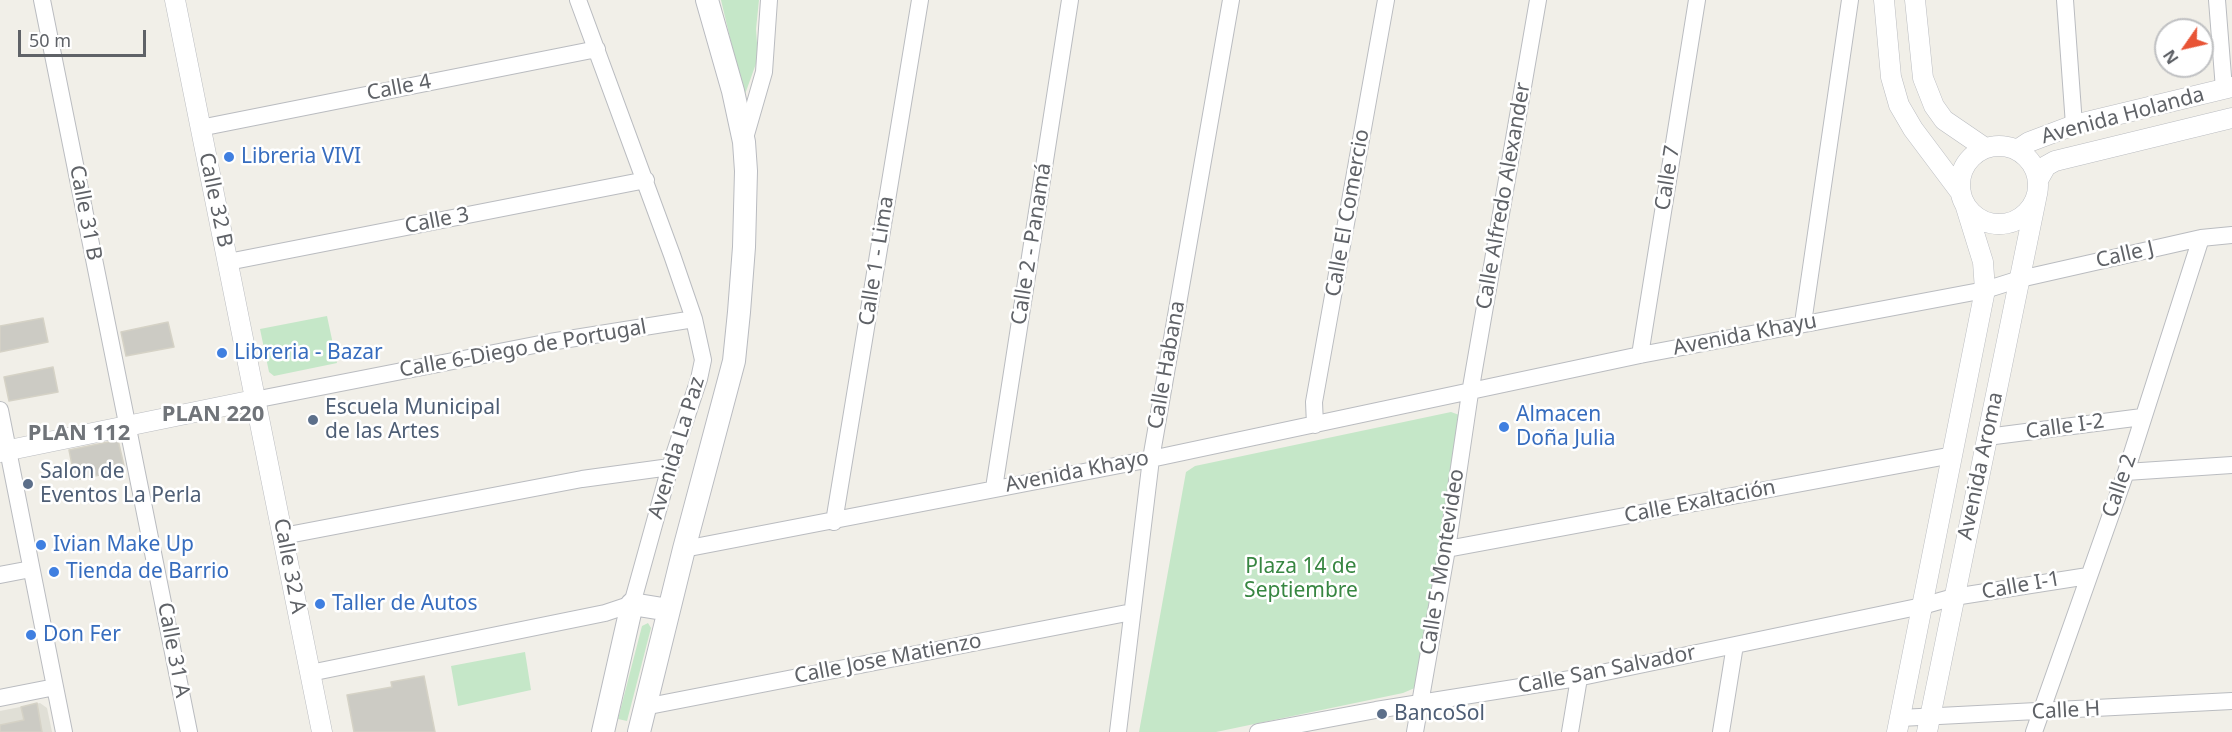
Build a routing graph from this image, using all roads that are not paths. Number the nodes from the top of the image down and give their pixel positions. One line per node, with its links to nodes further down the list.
1 (42, 0): 42 (street, Calle 31 B)
2 (175, 0): 21 (street, Calle 32 B)
3 (578, 0): 17 (street, Avenida La Paz)
4 (707, 0): 22 (main road, Avenida La Paz)
5 (770, 0): 22 (street)
6 (920, 0): 51 (street, Calle 1 - Lima)
7 (1070, 0): 50 (street, Calle 2 - Panamá)
8 (1231, 0): 46 (street, Calle Habana)
9 (1386, 0): 41 (street, Calle El Comercio)
10 (1538, 0): 37 (street, Calle Alfredo Alexander)
11 (1697, 0): 36 (street, Calle 7)
12 (1850, 0): 35 (street)
13 (1884, 0): 28 (street, Avenida Aroma)
14 (1915, 0): 23 (street)
15 (2064, 0): 20 (street)
16 (2217, 0): 18 (street)
17 (597, 49): 21 (street, Calle 4); 26 (street, Avenida La Paz)
18 (2228, 88): 20 (street, Avenida Holanda)
19 (2232, 118): 25 (street, Avenida Holanda)
20 (2067, 127): 24 (street, Avenida Holanda); 25 (street)
21 (200, 128): 31 (street, Calle 32 B)
22 (744, 142): 53 (main road, Avenida La Paz)
23 (1985, 148): 24 (street); 28 (street)
24 (2017, 150): 27 (street)
25 (2067, 158): 27 (street, Avenida Holanda)
26 (646, 180): 31 (street, Calle 3); 34 (street, Avenida La Paz)
27 (2037, 190): 28 (street); 32 (street, Avenida Aroma)
28 (1963, 199): 33 (street, Avenida Aroma)
29 (2232, 235): 30 (street, Calle J)
30 (2200, 238): 32 (street, Calle J); 40 (street, Calle 2)
31 (228, 262): 38 (street, Calle 32 B)
32 (2020, 279): 33 (street, Avenida Khayu); 43 (street, Avenida Aroma)
33 (1985, 290): 35 (street, Avenida Khayu); 45 (street, Avenida Aroma)
34 (694, 319): 38 (street, Calle 6-Diego de Portugal); 48 (street, Avenida La Paz)
35 (1803, 323): 36 (street, Avenida Khayu)
36 (1640, 355): 37 (street, Avenida Khayu)
37 (1470, 393): 41 (street, Avenida Khayo); 54 (street, Calle 5 Montevideo)
38 (254, 400): 42 (street, Calle 6-Diego de Portugal); 52 (street, Calle 32 A)
39 (0, 410): 44 (street)
40 (2142, 417): 43 (street, Calle I-2); 49 (street, Calle 2)
41 (1314, 425): 46 (street, Avenida Khayo)
42 (127, 426): 44 (street, Calle 6-Diego de Portugal); 76 (street, Calle 31 A)
43 (1987, 437): 58 (street, Avenida Aroma)
44 (4, 451): 55 (street)
45 (1953, 455): 54 (street, Calle Exaltación); 60 (street, Avenida Aroma)
46 (1151, 459): 50 (street, Avenida Khayo); 62 (street, Calle Habana)
47 (2232, 465): 49 (street)
48 (670, 467): 52 (street); 59 (street, Avenida La Paz)
49 (2126, 472): 57 (street, Calle 2)
50 (994, 488): 51 (street, Avenida Khayo)
51 (834, 522): 53 (street, Avenida Khayo)
52 (283, 536): 64 (street, Calle 32 A)
53 (684, 549): 61 (main road, Avenida La Paz)
54 (1447, 549): 69 (street, Calle 5 Montevideo)
55 (31, 569): 56 (street); 66 (street)
56 (0, 575)
57 (2088, 576): 58 (street, Calle I-1); 71 (street, Calle 2)
58 (1954, 597): 60 (street, Calle San Salvador); 73 (street, Avenida Aroma)
59 (632, 604): 61 (main road); 64 (street); 78 (main road, Avenida La Paz)
60 (1922, 606): 63 (street, Calle San Salvador); 72 (street, Avenida Aroma)
61 (669, 610): 70 (main road, Avenida La Paz)
62 (1132, 612): 70 (street, Calle Jose Matienzo); 80 (street, Calle Habana)
63 (1735, 645): 65 (street, Calle San Salvador); 83 (street)
64 (310, 673): 77 (street, Calle 32 A)
65 (1577, 678): 69 (street, Calle San Salvador); 82 (street)
66 (56, 687): 67 (street); 75 (street)
67 (0, 698)
68 (2232, 701): 71 (street, Calle H)
69 (1420, 703): 74 (street, Calle San Salvador); 81 (street, Calle 5 Montevideo)
70 (644, 707): 79 (main road, Avenida La Paz)
71 (2042, 712): 73 (street, Calle H); 84 (street, Calle 2)
72 (1898, 725): 73 (street, Calle H)
73 (1929, 725)
74 (1265, 731)
75 (64, 732)
76 (189, 732)
77 (322, 732)
78 (603, 732)
79 (639, 732)
80 (1118, 732)
81 (1415, 732)
82 (1570, 732)
83 (1721, 732)
84 (2034, 732)

